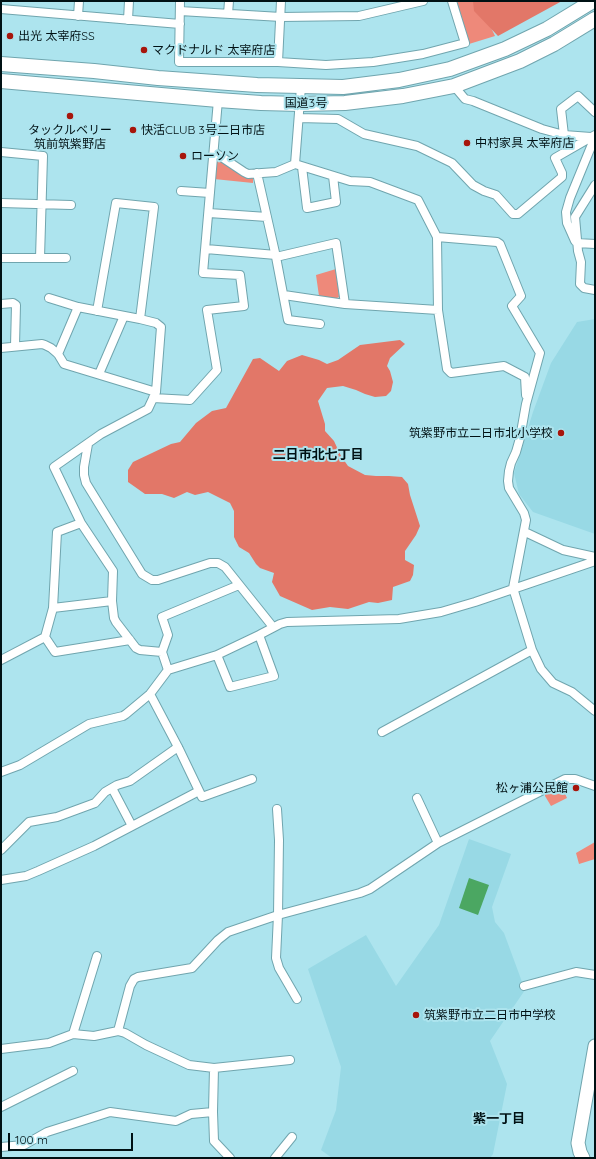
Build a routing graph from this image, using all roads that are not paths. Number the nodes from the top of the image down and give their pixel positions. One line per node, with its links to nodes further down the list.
1 (79, 1): 12 (street)
2 (129, 1): 15 (street)
3 (180, 1): 10 (street)
4 (229, 1): 11 (street)
5 (281, 1): 13 (street)
6 (423, 1): 13 (street)
7 (452, 1): 17 (street)
8 (593, 1): 21 (highway, 国道3号)
9 (1, 9): 12 (street)
10 (180, 11): 11 (street); 16 (street)
11 (228, 14): 13 (street)
12 (78, 16): 15 (street)
13 (281, 17): 17 (street)
14 (595, 19): 20 (highway, 国道3号)
15 (128, 20): 16 (street)
16 (180, 24): 17 (street)
17 (278, 62)
18 (1, 64): 21 (highway, 国道3号)
19 (1, 81): 22 (highway, 国道3号)
20 (454, 86): 23 (highway, 国道3号); 26 (street)
21 (301, 87): 23 (street)
22 (218, 100): 23 (highway, 国道3号); 29 (street)
23 (300, 104): 25 (street)
24 (595, 112): 26 (street)
25 (299, 118): 27 (street); 30 (street)
26 (564, 135): 27 (street)
27 (594, 137): 43 (street)
28 (1, 152): 37 (street)
29 (214, 152): 31 (street); 35 (street)
30 (299, 166): 31 (street); 32 (street); 32 (street)
31 (257, 173): 40 (street)
32 (333, 176): 41 (street)
33 (595, 185): 43 (street)
34 (181, 191): 35 (street)
35 (210, 193): 39 (street)
36 (1, 204): 37 (street)
37 (42, 204): 38 (street); 47 (street)
38 (71, 204)
39 (209, 213): 40 (street); 44 (street)
40 (267, 217): 45 (street)
41 (437, 237): 55 (street); 65 (street)
42 (595, 244): 43 (street)
43 (578, 247): 49 (street)
44 (206, 249): 45 (street); 64 (street)
45 (276, 256): 50 (street); 53 (street)
46 (1, 258): 47 (street)
47 (40, 258): 48 (street)
48 (66, 258)
49 (595, 290)
50 (284, 295): 53 (street); 59 (street)
51 (49, 298): 54 (street)
52 (1, 304): 60 (street)
53 (345, 304): 55 (street)
54 (78, 307): 56 (street); 62 (street)
55 (438, 310): 65 (street)
56 (97, 311): 57 (street); 58 (street)
57 (124, 316): 58 (street); 63 (street)
58 (140, 319): 64 (street)
59 (320, 324)
60 (16, 346): 61 (street); 62 (street)
61 (1, 348)
62 (58, 354): 63 (street)
63 (99, 374): 64 (street)
64 (154, 395): 66 (street)
65 (526, 404): 68 (street)
66 (88, 444): 67 (street); 71 (street)
67 (81, 523): 73 (street); 74 (street)
68 (525, 532): 69 (street); 72 (street)
69 (595, 557)
70 (595, 561): 72 (street)
71 (240, 585): 75 (street); 80 (street)
72 (513, 588): 75 (street); 79 (street)
73 (112, 600): 74 (street); 78 (street)
74 (53, 608): 77 (street)
75 (274, 627): 76 (street)
76 (259, 635): 81 (street); 81 (street)
77 (45, 637): 78 (street); 82 (street)
78 (130, 640): 80 (street)
79 (532, 650): 85 (street); 86 (street)
80 (162, 652): 83 (street)
81 (216, 654): 83 (street)
82 (1, 660)
83 (168, 670): 84 (street)
84 (150, 694): 87 (street); 88 (street)
85 (595, 711)
86 (382, 732)
87 (178, 747): 91 (street); 92 (street)
88 (1, 772)
89 (252, 779): 92 (street)
90 (595, 786): 96 (street)
91 (112, 788): 95 (street); 97 (street)
92 (199, 791): 95 (street)
93 (416, 798): 96 (street)
94 (277, 809): 99 (street)
95 (132, 826): 98 (street)
96 (438, 843): 99 (street)
97 (1, 850)
98 (1, 880)
99 (278, 916): 103 (street); 104 (street)
100 (97, 956): 105 (street)
101 (595, 975): 102 (street)
102 (524, 986)
103 (297, 999)
104 (118, 1031): 105 (street); 109 (street)
105 (73, 1034): 107 (street)
106 (595, 1046): 117 (main road)
107 (1, 1049)
108 (290, 1060): 109 (street)
109 (214, 1068): 112 (street)
110 (73, 1070): 111 (street)
111 (1, 1107)
112 (213, 1112): 114 (street); 115 (street)
113 (292, 1136): 116 (street)
114 (1, 1147)
115 (230, 1158)
116 (275, 1158)
117 (583, 1158)

